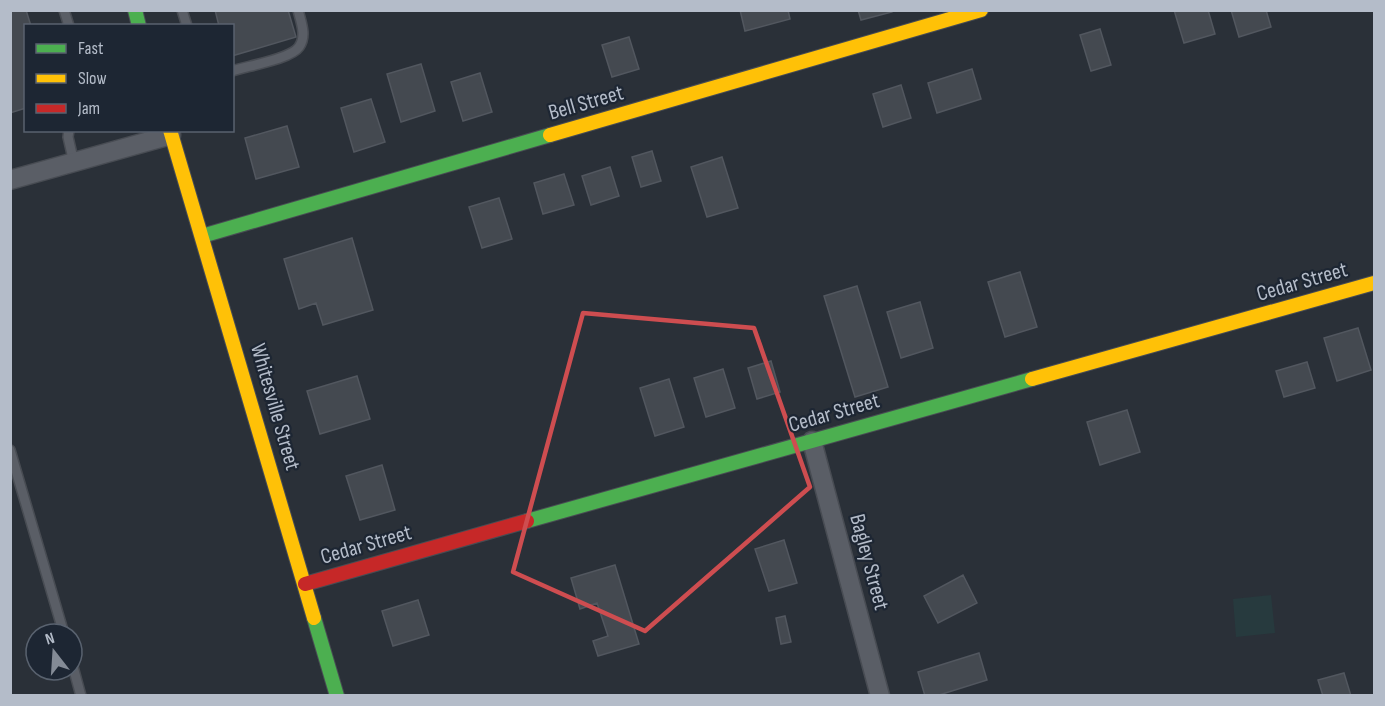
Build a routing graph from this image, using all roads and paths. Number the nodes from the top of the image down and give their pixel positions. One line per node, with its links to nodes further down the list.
1 (298, 10): 3 (lane)
2 (981, 10): 8 (street, Bell Street)
3 (234, 70)
4 (69, 132): 6 (lane)
5 (171, 133): 6 (street); 8 (street, Whitesville Street)
6 (74, 163): 7 (street)
7 (10, 180)
8 (202, 236): 12 (street, Whitesville Street)
9 (1374, 283): 10 (street, Cedar Street)
10 (812, 441): 12 (street, Cedar Street); 15 (street, Bagley Street)
11 (10, 450): 13 (lane)
12 (305, 584): 14 (street, Whitesville Street)
13 (60, 622)
14 (337, 696)
15 (880, 696)

